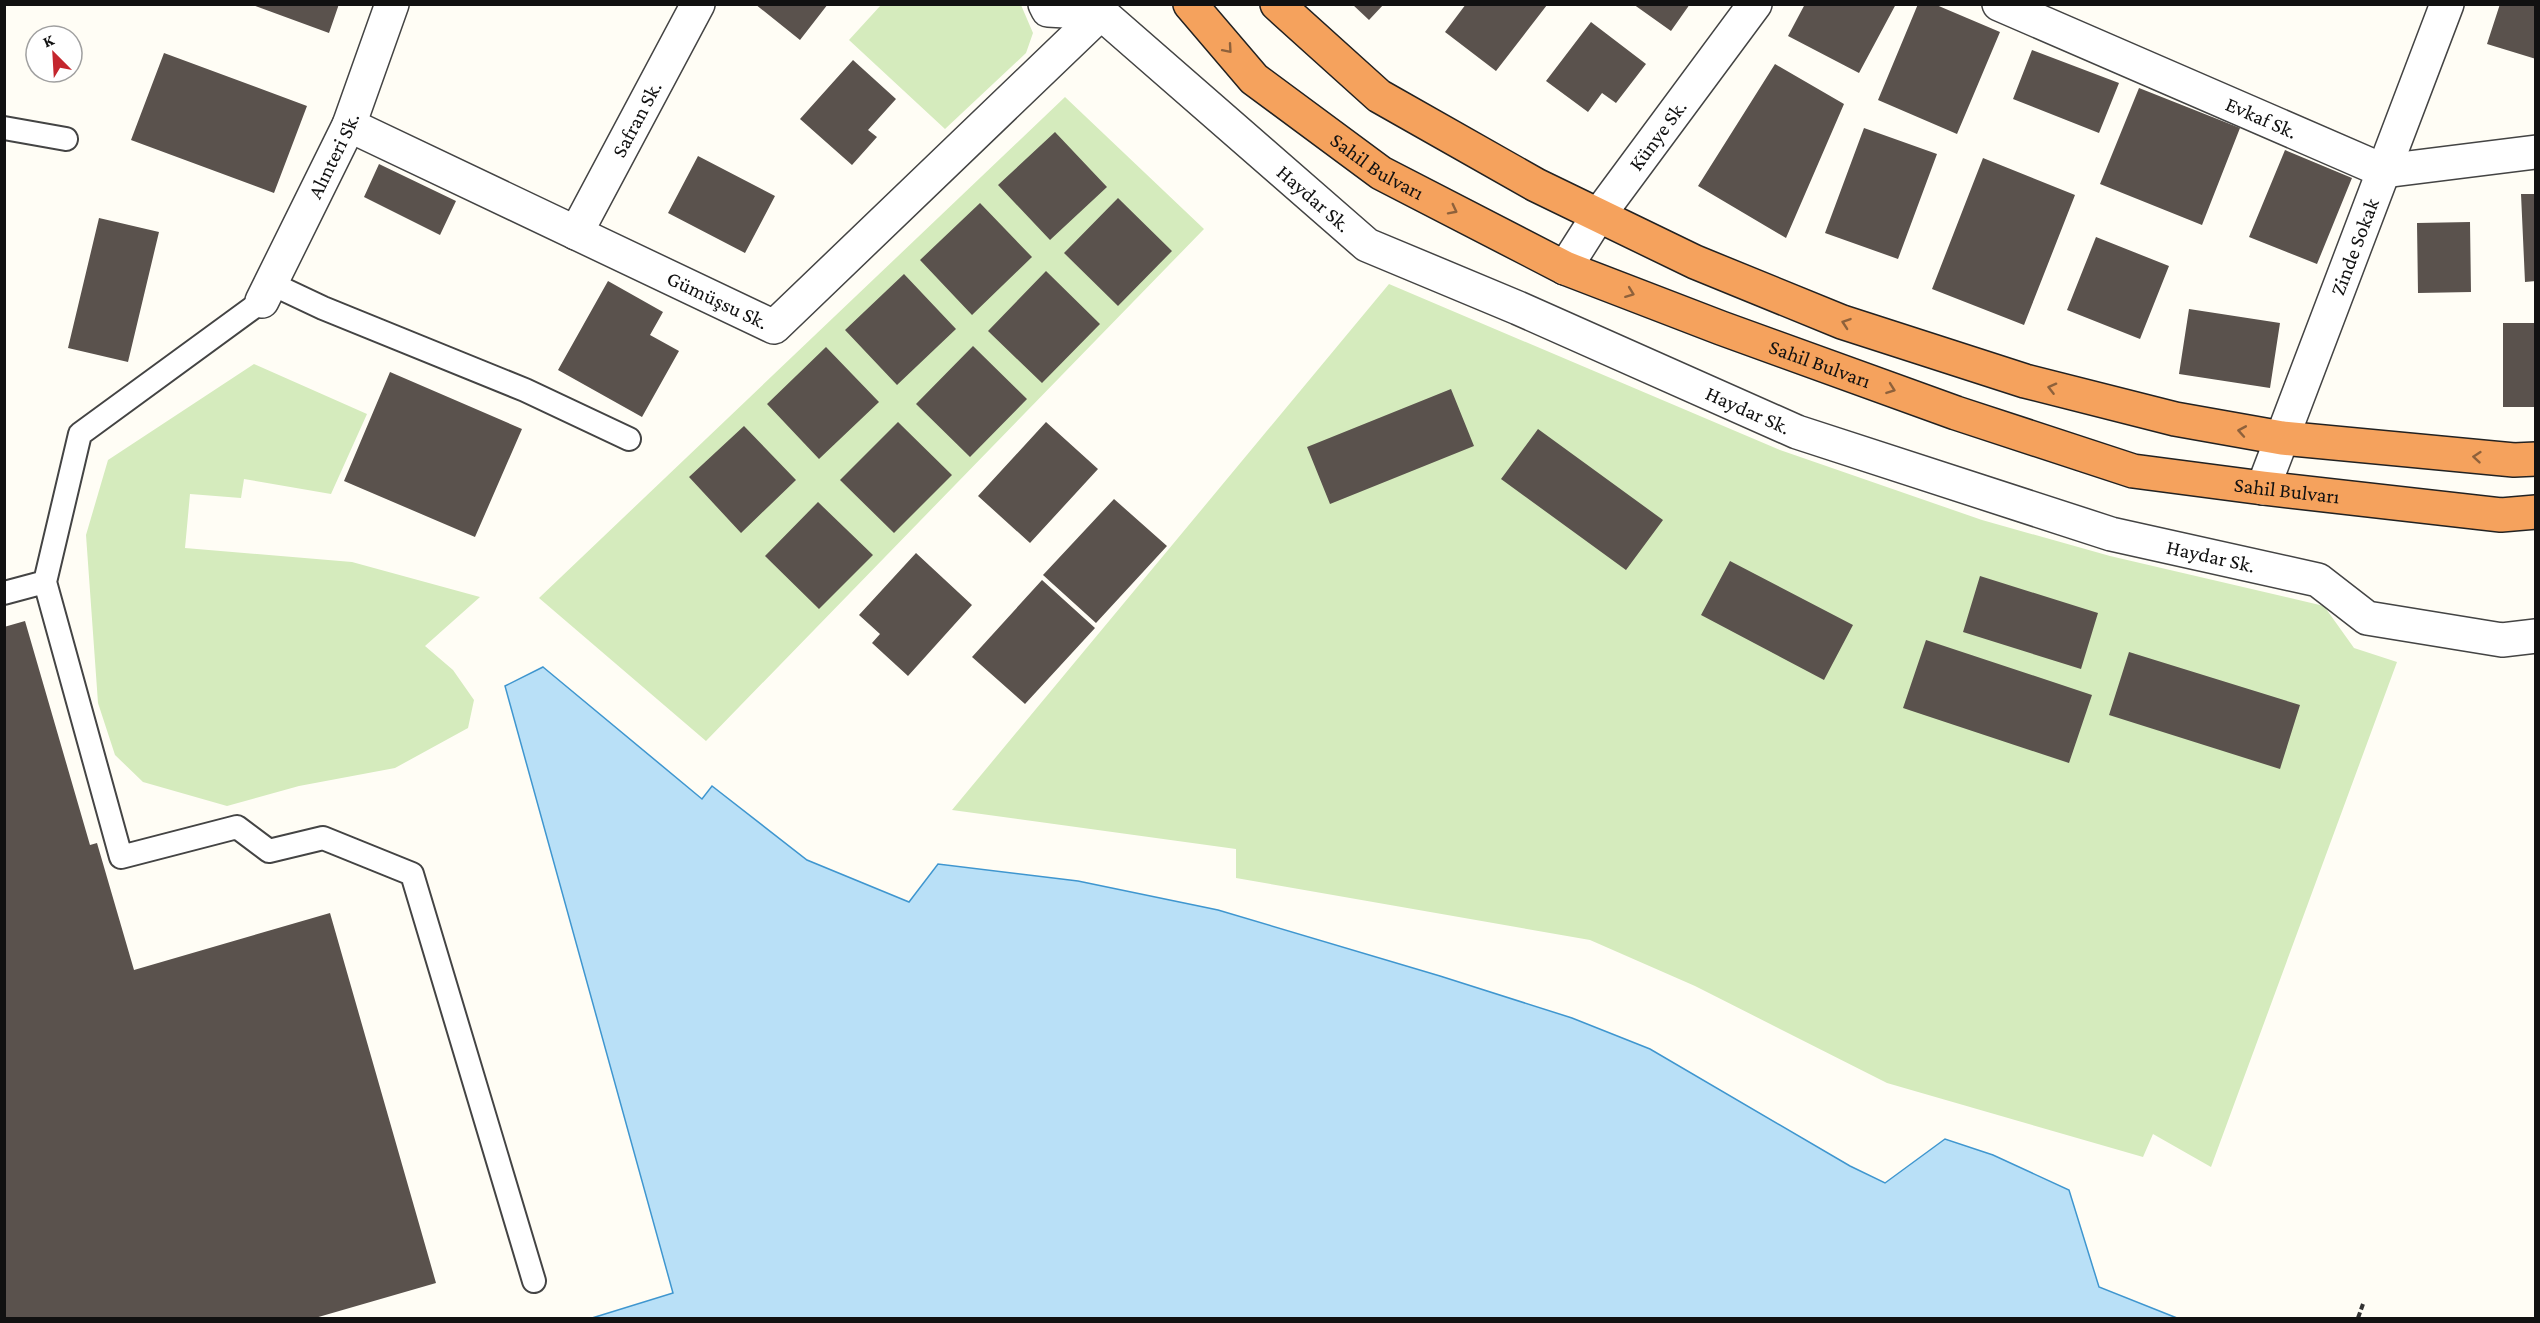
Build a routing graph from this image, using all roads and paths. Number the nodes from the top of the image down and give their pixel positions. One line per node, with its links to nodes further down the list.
1 (392, 4): 10 (street, Alınteri Sk.)
2 (698, 4): 16 (street, Safran Sk.)
3 (1045, 4): 9 (street)
4 (1190, 4): 17 (highway, Sahil Bulvarı, one-way to 17)
5 (1277, 4): 15 (highway)
6 (1755, 4): 15 (street, Künye Sk.)
7 (1999, 4): 14 (street, Evkaf Sk.)
8 (2447, 4): 14 (street, Zinde Sokak)
9 (1101, 13): 16 (street, Gümüşsu Sk.); 26 (street, Haydar Sk.)
10 (349, 125): 16 (street, Gümüşsu Sk.); 18 (street, Alınteri Sk.)
11 (4, 128): 12 (lane)
12 (66, 139)
13 (2535, 152): 14 (street)
14 (2384, 171): 19 (street, Zinde Sokak)
15 (1598, 216): 17 (street, Künye Sk.); 19 (highway, one-way to 15)
16 (576, 233)
17 (1565, 268): 22 (highway, Sahil Bulvarı, one-way to 22)
18 (266, 292): 20 (lane); 24 (lane)
19 (2282, 438): 21 (highway, one-way to 19); 22 (street, Zinde Sokak)
20 (628, 439)
21 (2535, 459)
22 (2263, 488): 23 (highway, Sahil Bulvarı)
23 (2535, 513)
24 (45, 582): 25 (lane); 27 (lane)
25 (4, 593)
26 (2535, 636)
27 (534, 1281)
28 (2363, 1304): 29 (path)
29 (2358, 1318)

